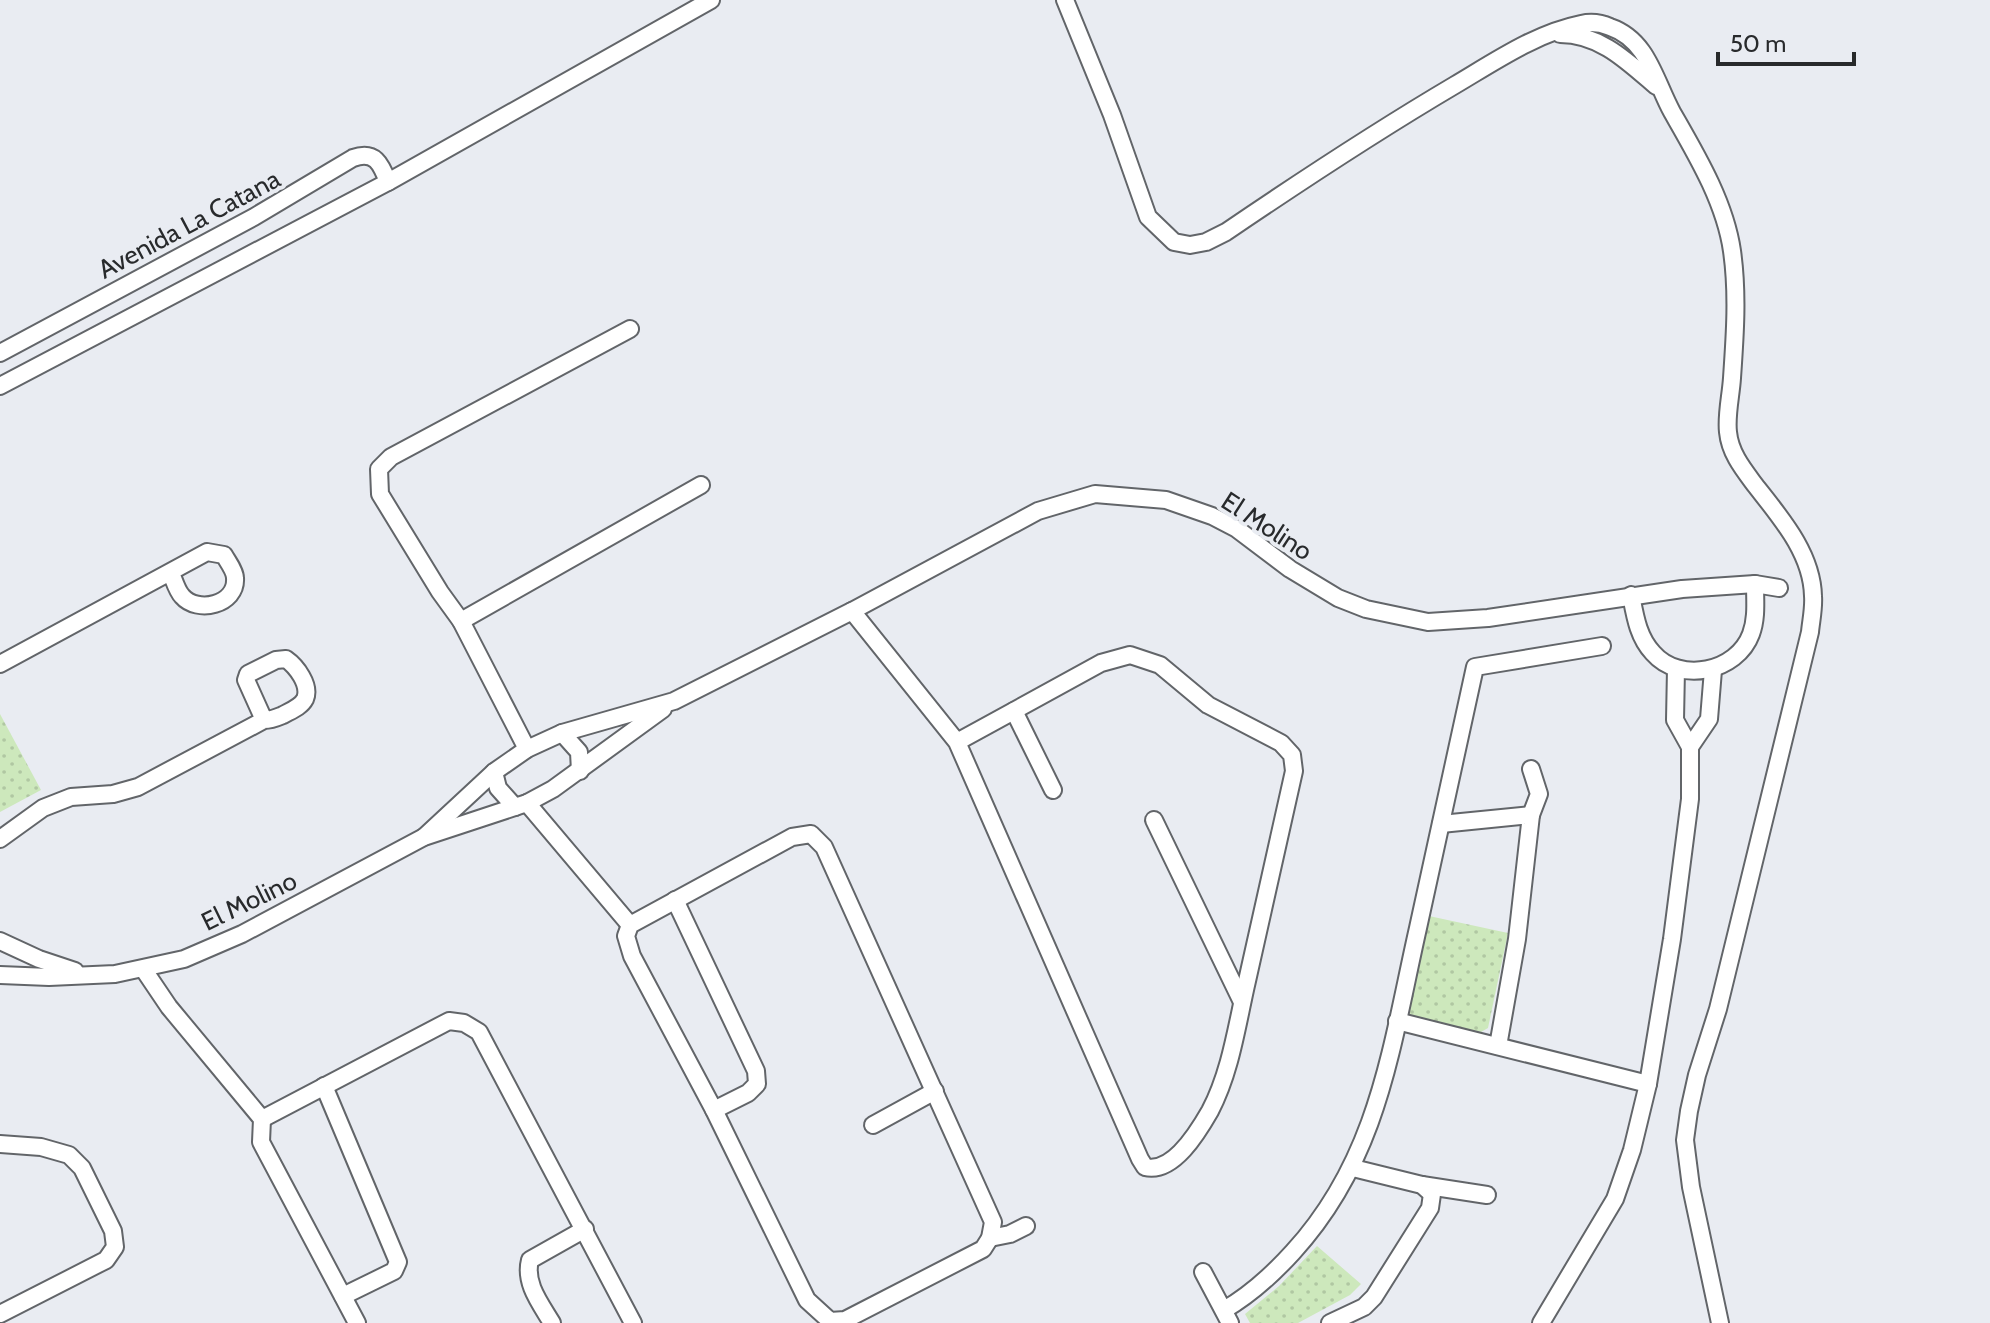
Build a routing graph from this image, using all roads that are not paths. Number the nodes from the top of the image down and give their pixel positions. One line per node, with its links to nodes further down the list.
1 (711, 0): 3 (street, Avenida La Catana)
2 (1065, 0): 67 (street)
3 (388, 182): 5 (street, Avenida La Catana); 6 (street, Avenida La Catana)
4 (630, 329): 13 (street)
5 (0, 353)
6 (0, 386)
7 (701, 485): 13 (street)
8 (171, 573): 15 (street)
9 (1755, 584): 10 (street, El Molino); 11 (street, El Molino); 17 (street)
10 (1779, 588)
11 (1631, 595): 12 (street, El Molino); 16 (street)
12 (852, 611): 18 (street, El Molino); 22 (street)
13 (461, 621): 24 (street)
14 (1602, 646): 32 (street)
15 (0, 664)
16 (1676, 669): 17 (street); 23 (street)
17 (1713, 670): 23 (street)
18 (674, 701): 21 (street, El Molino); 26 (street, El Molino)
19 (1014, 711): 22 (street); 28 (street); 41 (street)
20 (264, 720): 34 (street)
21 (562, 733): 24 (street, El Molino); 26 (street)
22 (957, 742): 41 (street)
23 (1690, 747): 44 (street)
24 (527, 749): 27 (street, El Molino)
25 (1531, 769): 30 (street)
26 (580, 771): 29 (street, El Molino)
27 (494, 772): 29 (street); 33 (street, El Molino)
28 (1053, 790)
29 (521, 805): 33 (street, El Molino); 36 (street)
30 (1531, 815): 32 (street); 43 (street)
31 (1154, 820): 41 (street)
32 (1441, 824): 42 (street)
33 (424, 837): 38 (street, El Molino)
34 (0, 839)
35 (675, 900): 36 (street); 46 (street); 47 (street)
36 (630, 925): 47 (street)
37 (0, 941): 39 (street, El Molino)
38 (144, 970): 39 (street, El Molino); 48 (street)
39 (85, 974): 40 (street, El Molino)
40 (0, 975)
41 (1242, 1002)
42 (1397, 1021): 43 (street); 51 (street)
43 (1498, 1046): 44 (street)
44 (1648, 1084): 66 (street)
45 (324, 1086): 48 (street); 55 (street); 58 (street)
46 (935, 1091): 49 (street); 56 (street)
47 (714, 1110): 61 (street)
48 (262, 1119): 58 (street)
49 (873, 1125)
50 (0, 1144): 59 (street)
51 (1353, 1168): 52 (street); 60 (street)
52 (1422, 1185): 53 (street); 65 (street)
53 (1487, 1195)
54 (1026, 1226): 56 (street)
55 (585, 1229): 63 (street); 64 (street)
56 (990, 1238): 61 (street)
57 (1203, 1272): 60 (street)
58 (343, 1296): 62 (street)
59 (0, 1314)
60 (1227, 1316)
61 (829, 1322)
62 (357, 1323)
63 (552, 1323)
64 (633, 1323)
65 (1330, 1323)
66 (1541, 1323)
67 (1720, 1323)

